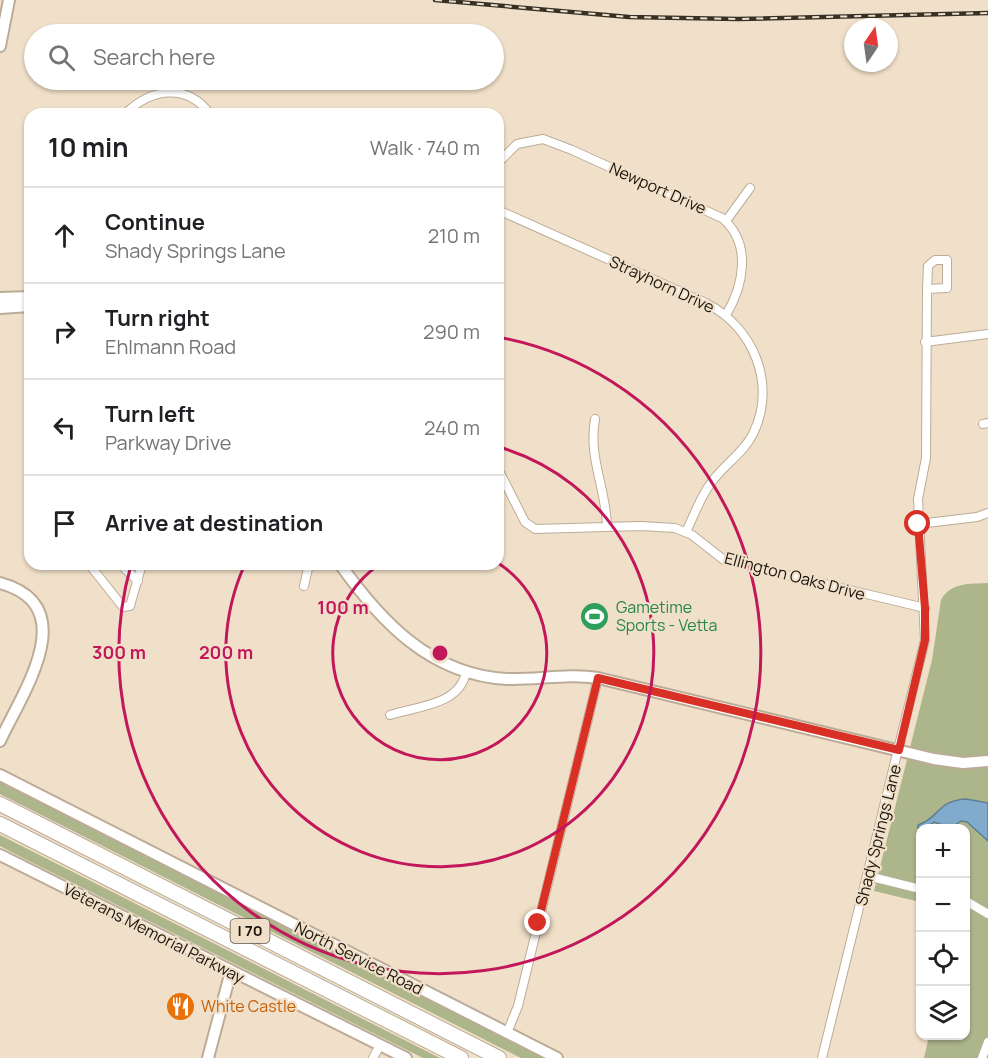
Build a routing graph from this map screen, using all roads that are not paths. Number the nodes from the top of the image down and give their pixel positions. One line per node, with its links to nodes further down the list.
1 (9, 0): 2 (street)
2 (0, 46)
3 (133, 108): 4 (street)
4 (203, 108)
5 (506, 153): 6 (street, Newport Drive); 9 (street, Newport Drive)
6 (504, 156)
7 (750, 188): 9 (street)
8 (504, 213): 15 (street, Strayhorn Drive)
9 (726, 221): 15 (street, Newport Drive)
10 (927, 289): 17 (street, Shady Springs Lane)
11 (24, 297): 12 (street)
12 (0, 298)
13 (24, 306): 14 (street)
14 (0, 308)
15 (726, 315): 23 (street, Strayhorn Drive)
16 (988, 334): 17 (street)
17 (925, 342): 21 (street, Shady Springs Lane)
18 (595, 419): 22 (street)
19 (504, 481): 22 (street, Ellington Oaks Drive)
20 (988, 513): 21 (street)
21 (918, 524): 32 (street, Shady Springs Lane)
22 (607, 526): 23 (street, Ellington Oaks Drive)
23 (686, 532): 32 (street, Ellington Oaks Drive)
24 (94, 570): 29 (street)
25 (126, 570): 29 (street)
26 (141, 570): 29 (street)
27 (308, 570): 31 (street)
28 (345, 570): 33 (street)
29 (138, 581)
30 (0, 583): 36 (street)
31 (304, 586)
32 (925, 608): 37 (street, Shady Springs Lane)
33 (466, 672): 34 (street); 35 (street)
34 (598, 678): 37 (street); 48 (street)
35 (390, 715)
36 (0, 741)
37 (899, 750): 38 (street); 43 (street, Shady Springs Lane)
38 (988, 761)
39 (0, 775): 48 (street, North Service Road)
40 (0, 804): 55 (highway, I 70)
41 (0, 824): 54 (highway, I 70)
42 (0, 855): 47 (street, Veterans Memorial Parkway)
43 (868, 876): 44 (street); 57 (street, Shady Springs Lane)
44 (916, 888)
45 (970, 903): 46 (street)
46 (988, 914)
47 (231, 971): 50 (street, Veterans Memorial Parkway); 51 (street)
48 (507, 1033): 56 (street, North Service Road)
49 (988, 1042): 58 (street)
50 (380, 1045): 52 (street); 53 (street, Veterans Memorial Parkway)
51 (208, 1058)
52 (373, 1058)
53 (406, 1058)
54 (461, 1058)
55 (499, 1058)
56 (557, 1058)
57 (822, 1058)
58 (981, 1058)

